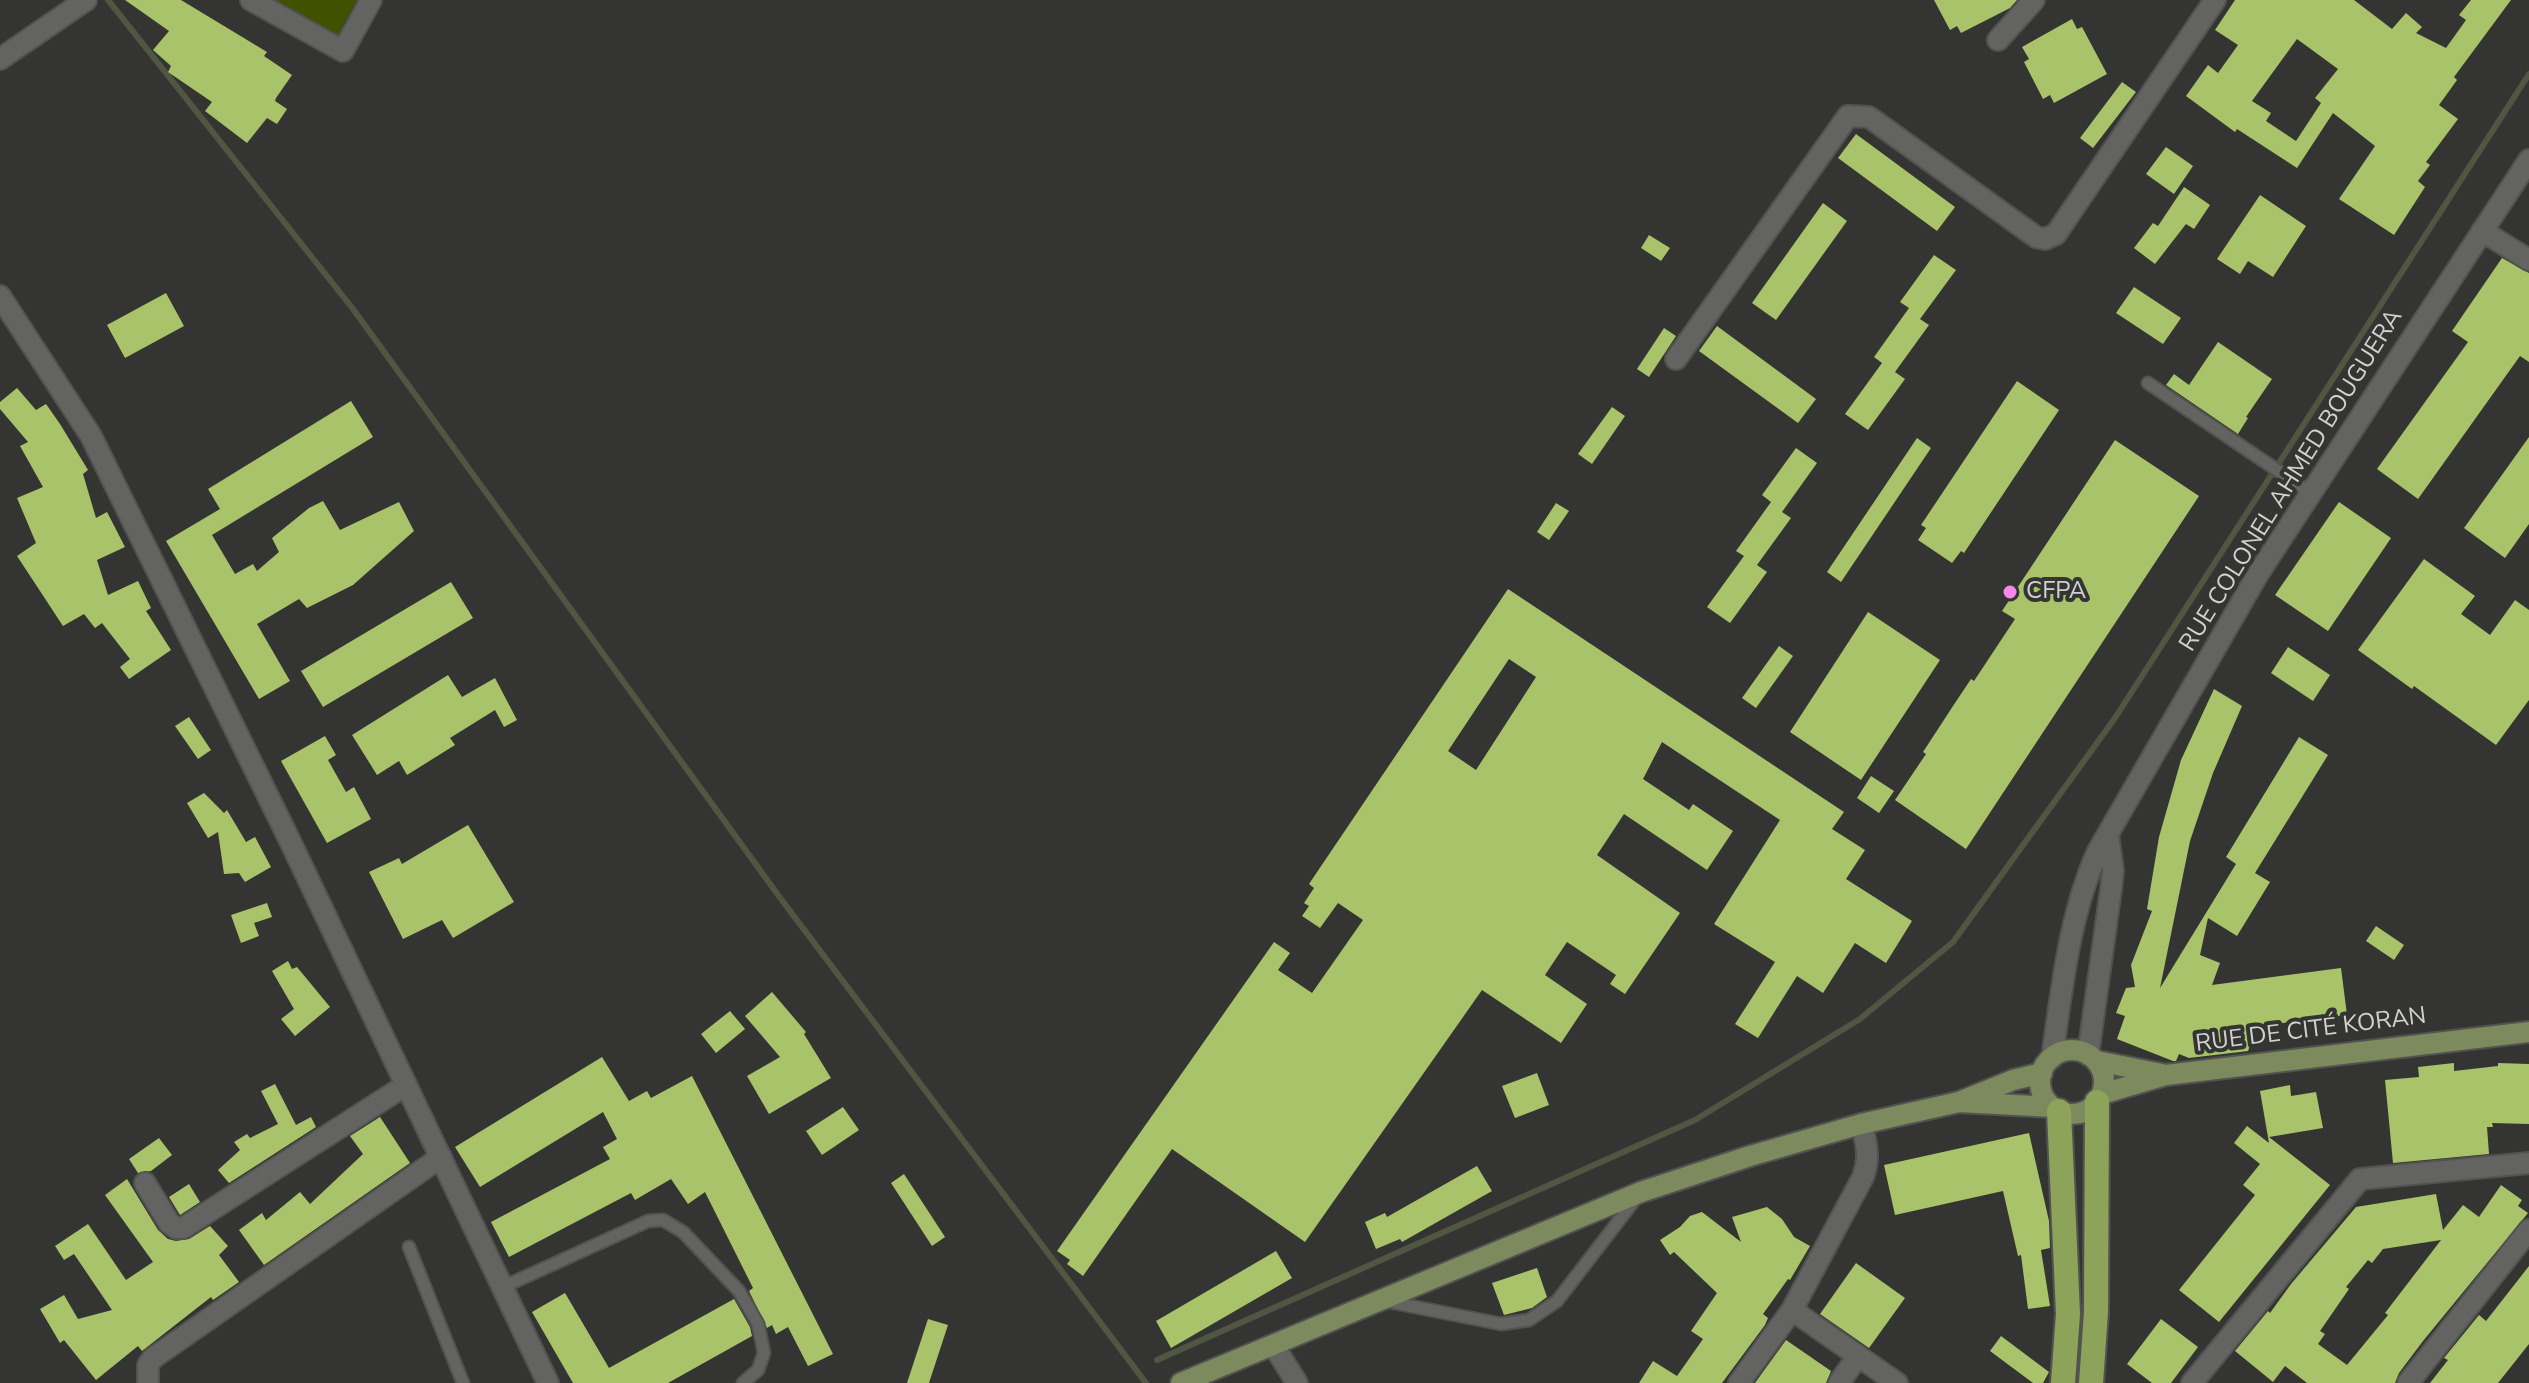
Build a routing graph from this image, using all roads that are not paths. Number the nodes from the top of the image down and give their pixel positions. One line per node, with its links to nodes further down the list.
1 (86, 0): 7 (street)
2 (251, 0): 3 (street)
3 (371, 0)
4 (2034, 0): 6 (street)
5 (2215, 0): 12 (street)
6 (1998, 40)
7 (0, 59)
8 (2529, 160): 9 (street, RUE COLONEL AHMED BOUGUERA)
9 (2482, 231): 10 (street); 14 (street, RUE COLONEL AHMED BOUGUERA)
10 (2529, 260)
11 (0, 296): 20 (street)
12 (1676, 359)
13 (2148, 383): 14 (lane)
14 (2311, 493): 15 (street, RUE COLONEL AHMED BOUGUERA)
15 (2108, 835): 17 (street); 18 (street, RUE COLONEL AHMED BOUGUERA)
16 (2529, 1032): 19 (main road, RUE DE CITÉ KORAN)
17 (2092, 1058): 18 (main road); 19 (main road); 21 (main road)
18 (2047, 1065): 22 (main road); 23 (main road)
19 (2166, 1075): 21 (main road, RUE DE CITÉ KORAN)
20 (406, 1085): 25 (street); 27 (street)
21 (2100, 1098): 23 (main road); 46 (highway)
22 (1959, 1102): 23 (main road); 24 (main road)
23 (2055, 1109): 45 (highway)
24 (1861, 1124): 28 (main road); 33 (street)
25 (441, 1157): 31 (street); 36 (street)
26 (2529, 1163): 47 (street)
27 (145, 1183)
28 (1641, 1192): 32 (main road); 32 (lane)
29 (2529, 1230): 48 (street)
30 (409, 1247): 37 (lane)
31 (503, 1287): 38 (street); 39 (lane)
32 (1381, 1300): 34 (main road)
33 (1792, 1310): 35 (street); 42 (street)
34 (1274, 1346): 40 (main road); 41 (street)
35 (1858, 1356): 43 (street); 44 (street)
36 (148, 1383)
37 (463, 1383)
38 (548, 1383)
39 (743, 1383)
40 (1181, 1383)
41 (1297, 1383)
42 (1739, 1383)
43 (1839, 1383)
44 (1897, 1383)
45 (2063, 1383)
46 (2091, 1383)
47 (2192, 1383)
48 (2408, 1383)

